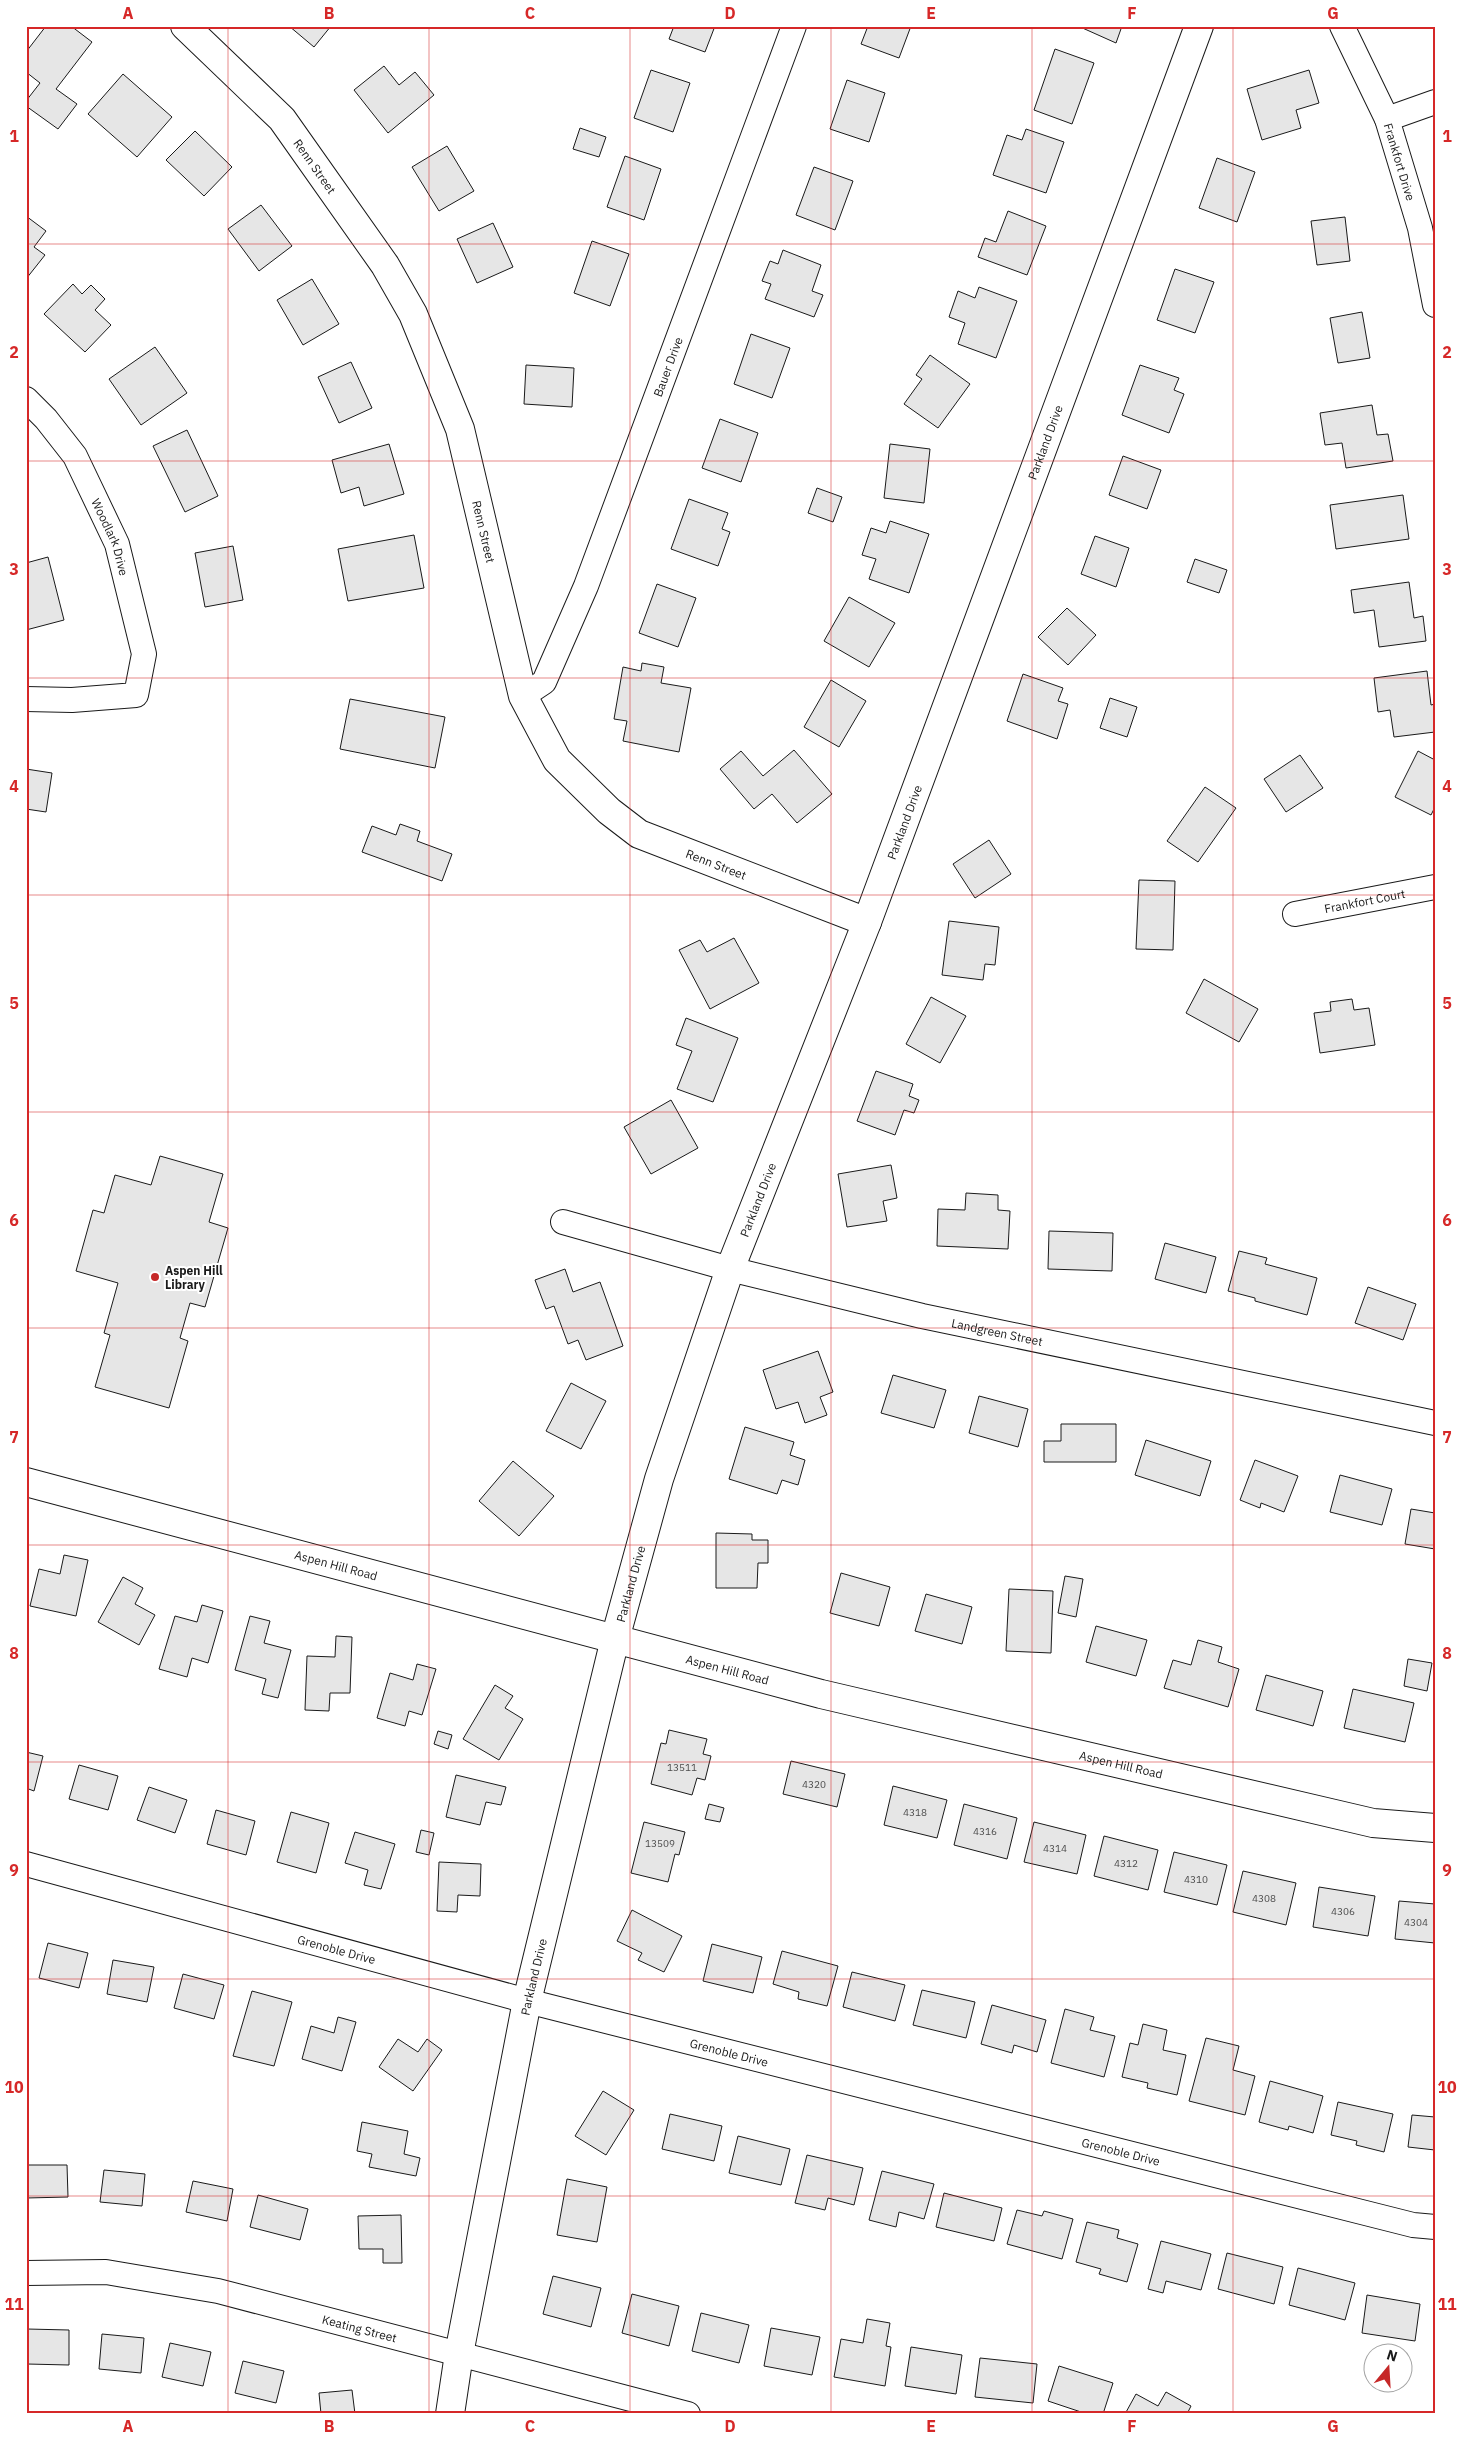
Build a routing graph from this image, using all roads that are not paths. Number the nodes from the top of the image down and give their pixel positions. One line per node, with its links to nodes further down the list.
1 (186, 26): 9 (street, Renn Street)
2 (794, 26): 9 (street, Bauer Drive)
3 (1199, 26): 13 (street, Parkland Drive)
4 (1342, 26): 6 (street, Frankfort Drive)
5 (1435, 102): 6 (street)
6 (1387, 120): 7 (street, Frankfort Drive)
7 (1435, 305)
8 (26, 399): 10 (street, Woodlark Drive)
9 (523, 696): 13 (street, Renn Street)
10 (26, 699)
11 (1435, 887): 12 (street, Frankfort Court)
12 (1295, 914)
13 (867, 922): 15 (street, Parkland Drive)
14 (563, 1222): 15 (street, Landgreen Street)
15 (730, 1269): 16 (street, Landgreen Street); 18 (street, Parkland Drive)
16 (1435, 1423)
17 (26, 1482): 18 (street, Aspen Hill Road)
18 (615, 1640): 19 (street, Aspen Hill Road); 21 (street, Parkland Drive)
19 (1435, 1828)
20 (26, 1864): 21 (street, Grenoble Drive)
21 (527, 2001): 22 (street, Grenoble Drive); 24 (street, Parkland Drive)
22 (1435, 2227)
23 (26, 2273): 24 (street, Keating Street)
24 (459, 2354): 25 (street, Parkland Drive); 26 (street, Keating Street)
25 (450, 2414)
26 (688, 2414)

